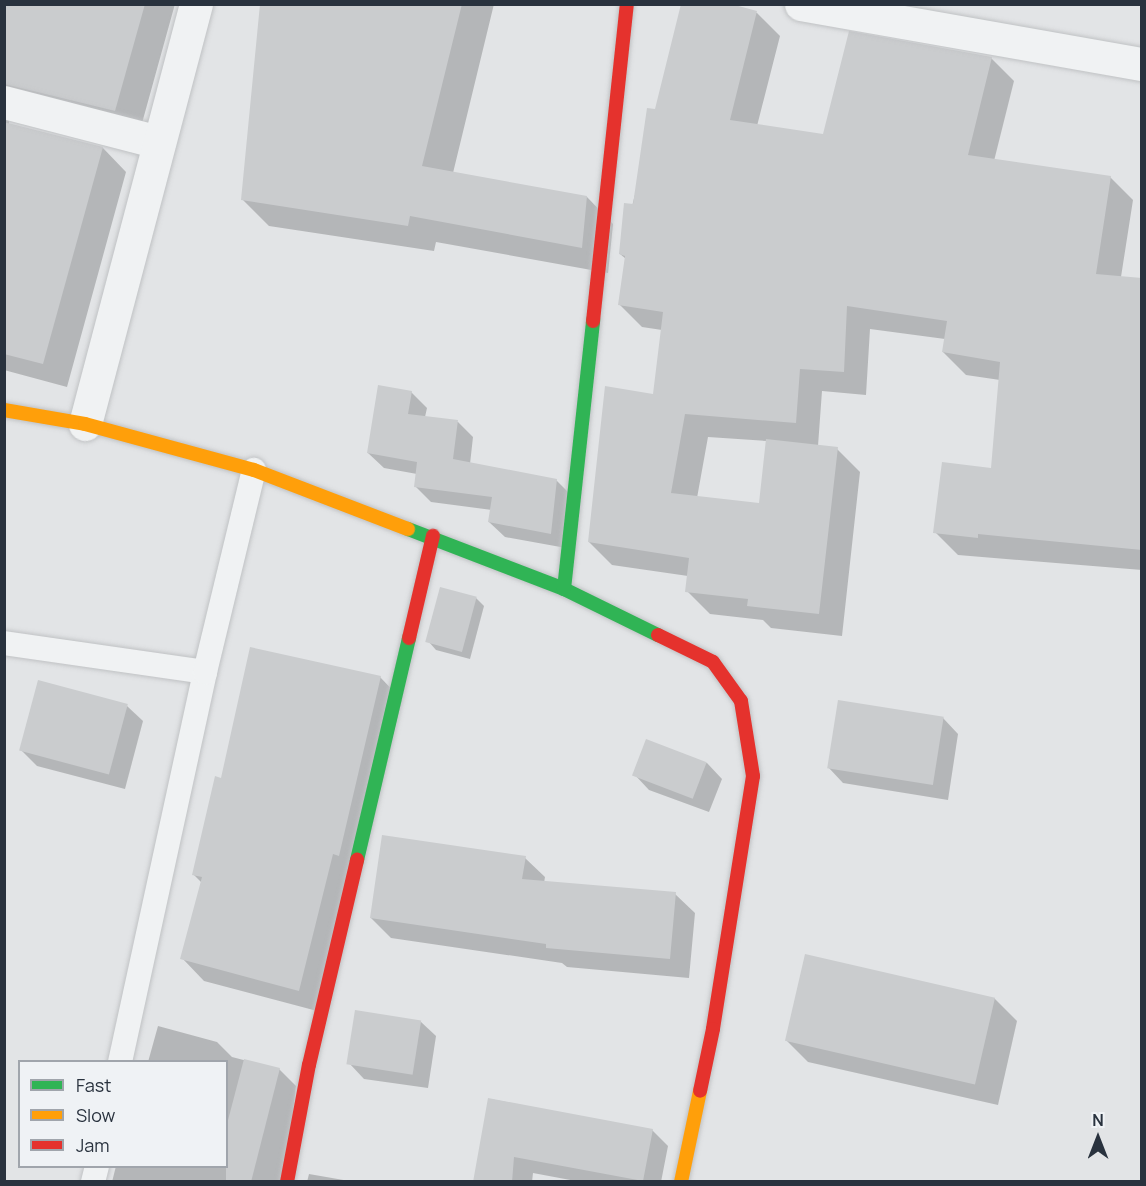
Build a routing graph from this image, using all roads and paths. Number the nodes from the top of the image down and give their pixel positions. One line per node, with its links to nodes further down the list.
1 (196, 4): 6 (street)
2 (627, 4): 11 (street)
3 (801, 4): 4 (street)
4 (1142, 64)
5 (4, 102): 6 (street)
6 (159, 142): 8 (street)
7 (4, 410): 8 (street)
8 (85, 424): 9 (street)
9 (254, 470): 10 (street); 13 (lane)
10 (433, 536): 11 (street); 15 (street)
11 (564, 589): 16 (street)
12 (4, 643): 13 (lane)
13 (205, 672): 14 (lane)
14 (120, 1060)
15 (287, 1182)
16 (681, 1182)

